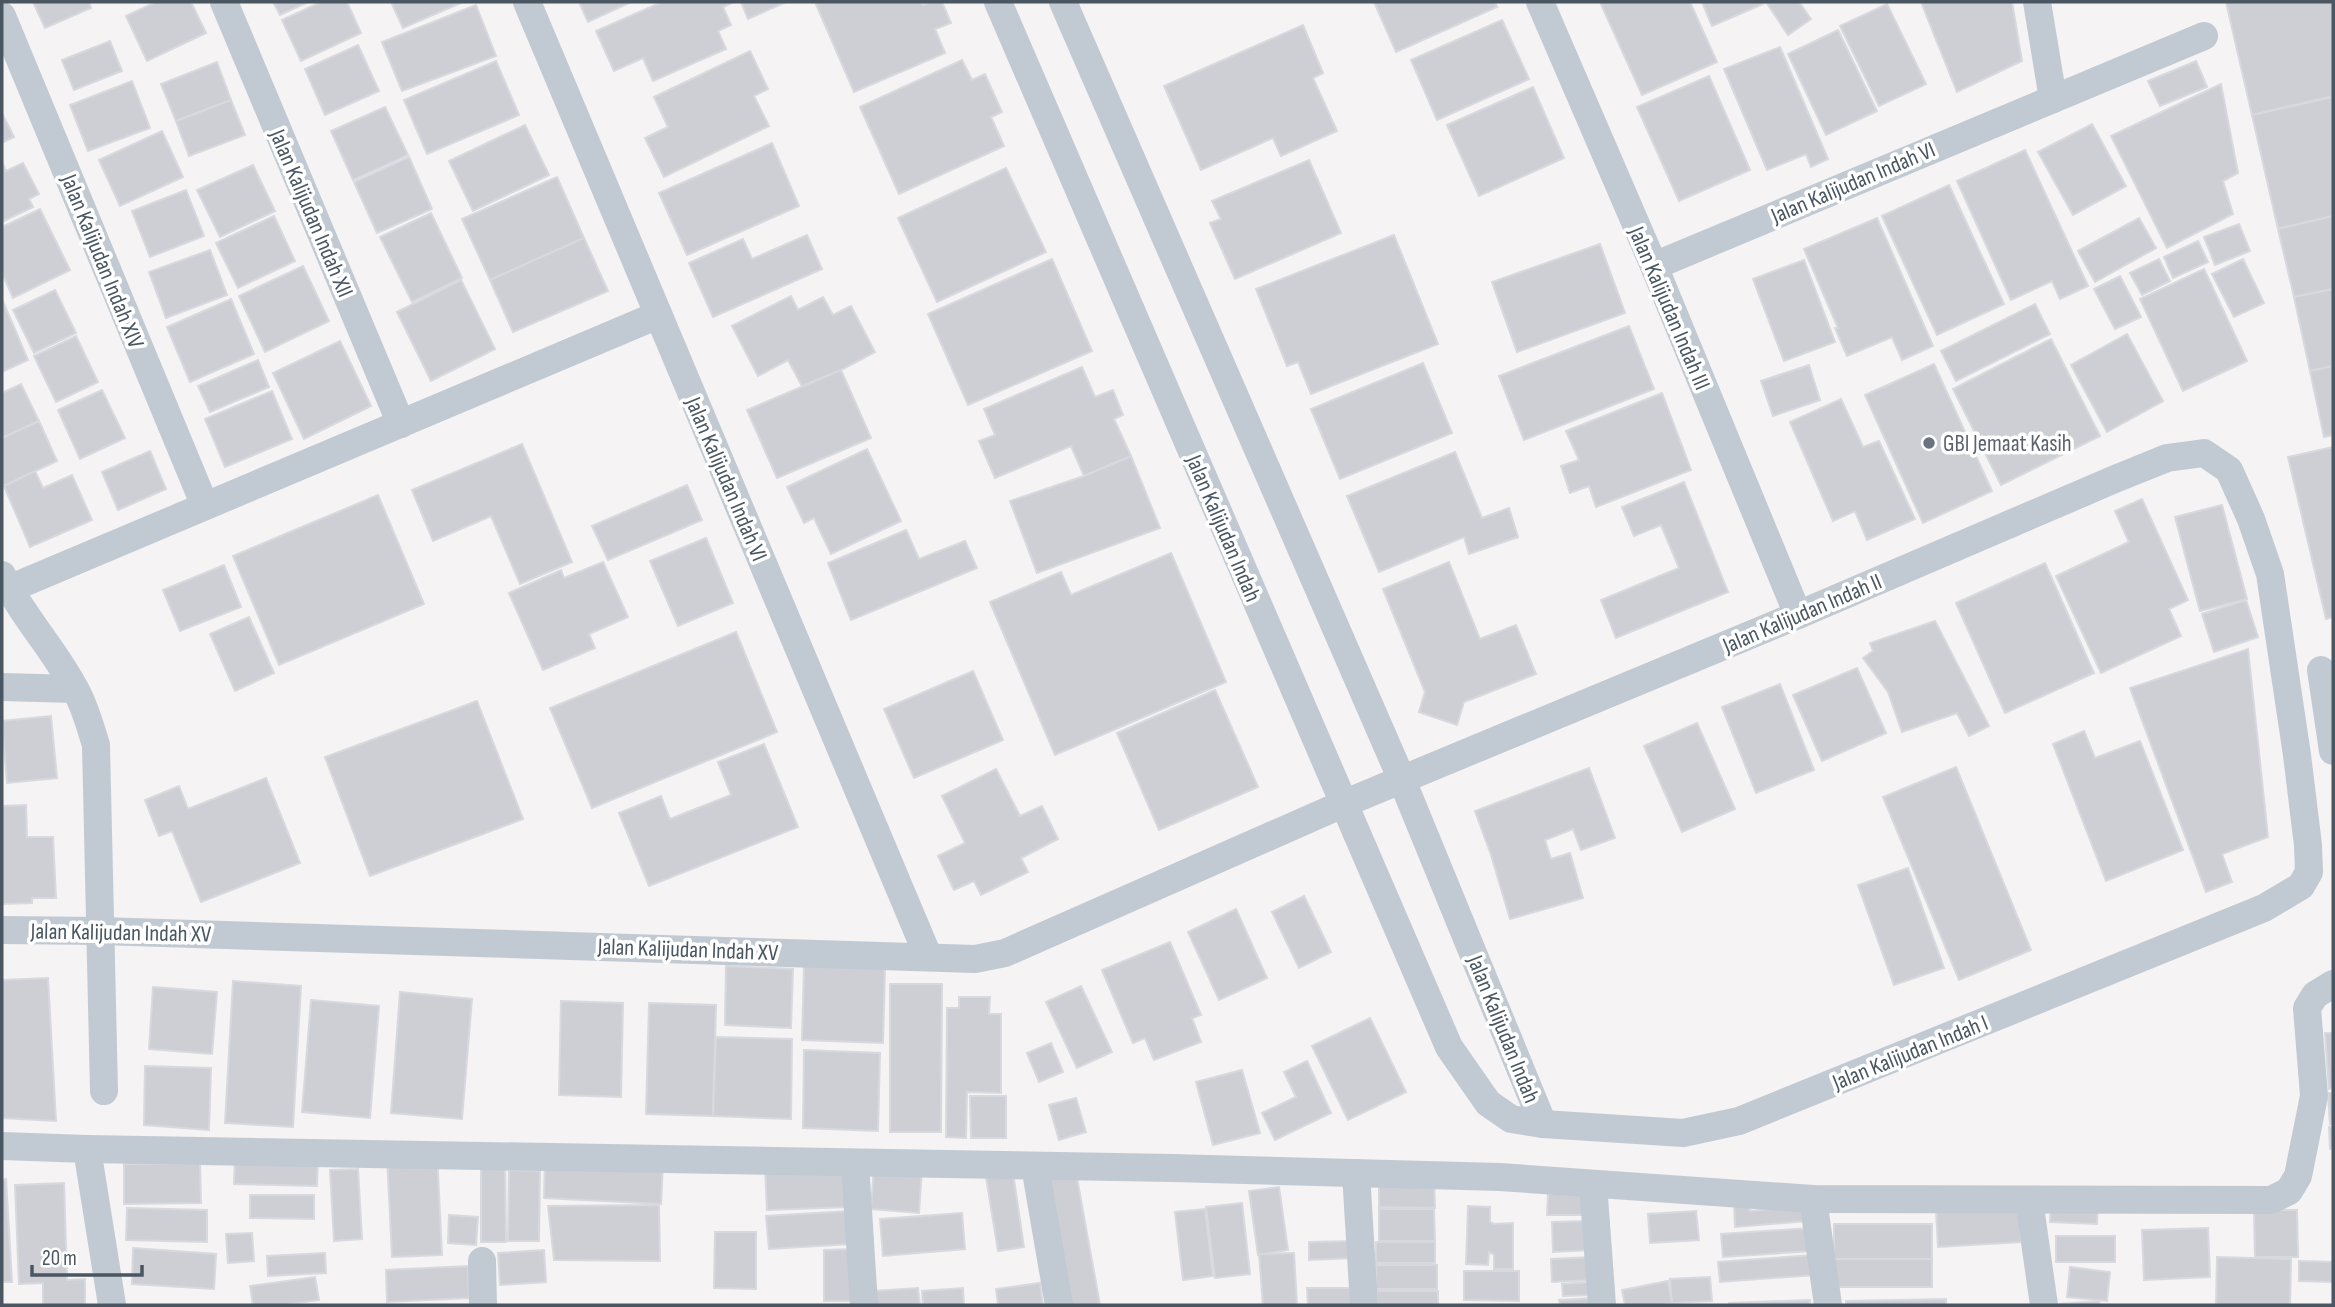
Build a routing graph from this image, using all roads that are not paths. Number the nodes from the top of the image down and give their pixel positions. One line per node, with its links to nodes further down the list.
1 (224, 2): 12 (street, Jalan Kalijudan Indah XII)
2 (527, 2): 11 (street, Jalan Kalijudan Indah VI)
3 (998, 2): 22 (street, Jalan Kalijudan Indah)
4 (1063, 2): 21 (street, Jalan Kalijudan Indah)
5 (1540, 2): 10 (street, Jalan Kalijudan Indah III)
6 (2037, 2): 9 (street)
7 (2, 16): 13 (street, Jalan Kalijudan Indah XIV)
8 (2204, 36): 9 (street, Jalan Kalijudan Indah VI)
9 (2053, 99): 10 (street, Jalan Kalijudan Indah VI)
10 (1654, 266): 15 (street, Jalan Kalijudan Indah III)
11 (659, 315): 12 (street); 25 (street, Jalan Kalijudan Indah VI)
12 (401, 424): 13 (street)
13 (205, 506): 14 (street)
14 (5, 582): 19 (street)
15 (1798, 615): 17 (street, Jalan Kalijudan Indah II); 21 (street, Jalan Kalijudan Indah II)
16 (2327, 667): 17 (street); 20 (street)
17 (2284, 673): 28 (street, Jalan Kalijudan Indah I)
18 (2, 687): 19 (street)
19 (75, 689): 24 (street)
20 (2333, 751)
21 (1402, 780): 22 (street, Jalan Kalijudan Indah II); 28 (street, Jalan Kalijudan Indah)
22 (1343, 804): 25 (street, Jalan Kalijudan Indah XV); 28 (street, Jalan Kalijudan Indah)
23 (2, 930): 24 (street, Jalan Kalijudan Indah XV)
24 (102, 930): 25 (street, Jalan Kalijudan Indah XV); 27 (street)
25 (928, 956)
26 (2333, 984): 36 (street)
27 (104, 1091)
28 (1544, 1124)
29 (2, 1146): 30 (street)
30 (87, 1149): 31 (street); 39 (street)
31 (855, 1163): 32 (street); 41 (street)
32 (1035, 1166): 33 (street); 42 (street)
33 (1356, 1173): 34 (street); 43 (street)
34 (1593, 1184): 35 (street); 38 (street)
35 (1813, 1199): 36 (street); 44 (street)
36 (2029, 1199): 45 (street)
37 (482, 1261): 40 (street)
38 (1602, 1302)
39 (113, 1305)
40 (483, 1305)
41 (864, 1305)
42 (1059, 1305)
43 (1364, 1305)
44 (1828, 1305)
45 (2044, 1305)

